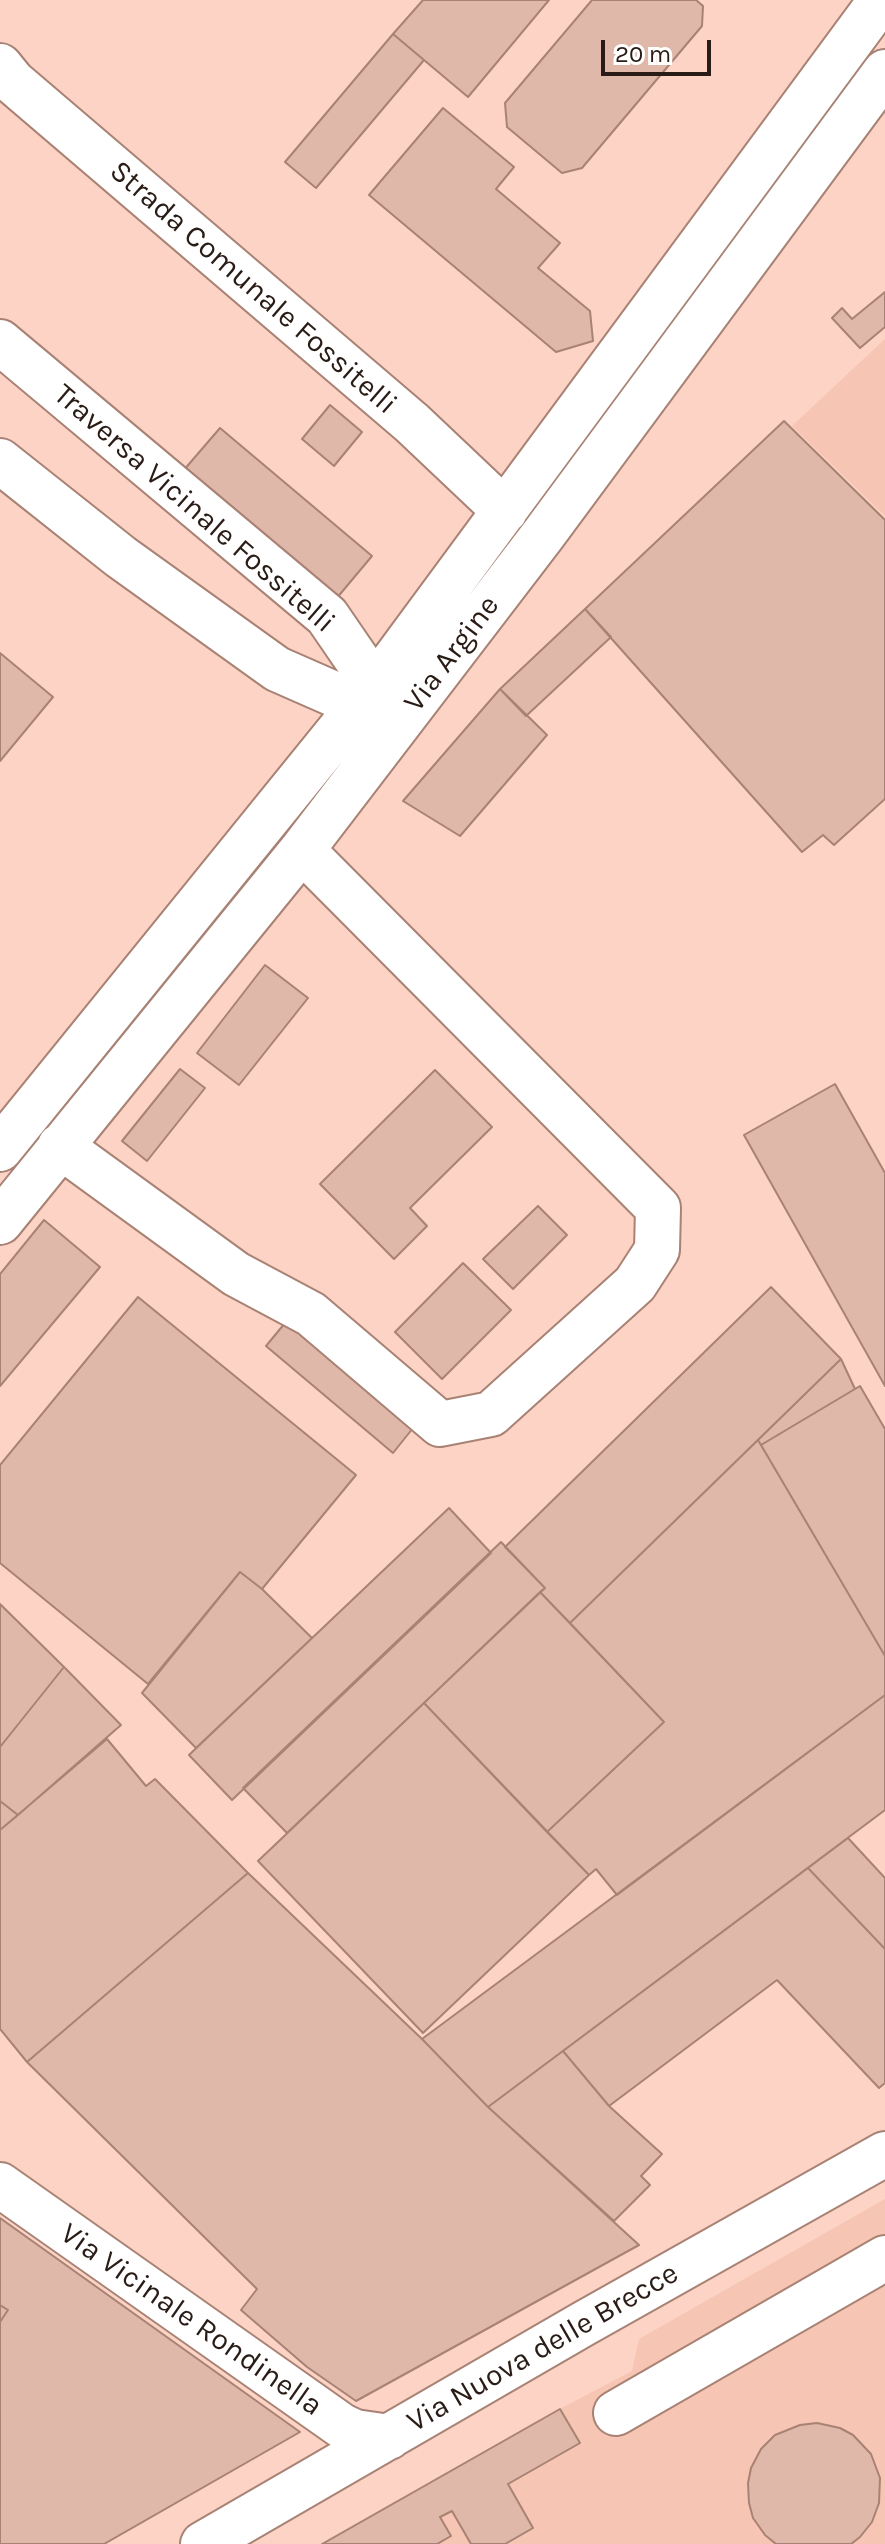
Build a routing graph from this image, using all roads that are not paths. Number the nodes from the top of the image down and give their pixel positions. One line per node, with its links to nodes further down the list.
1 (881, 0): 6 (street, Via Argine)
2 (0, 66): 6 (street, Strada Comunale Fossitelli)
3 (885, 72): 8 (street, Via Argine)
4 (0, 342): 7 (street, Traversa Vicinale Fossitelli)
5 (0, 461): 7 (street)
6 (505, 511): 7 (street, Via Argine)
7 (367, 696): 10 (street, Via Argine)
8 (302, 850): 9 (street, Via Argine); 9 (street)
9 (60, 1146): 11 (street, Via Argine)
10 (0, 1149)
11 (0, 1222)
12 (885, 2154): 16 (street, Via Nuova delle Brecce)
13 (0, 2185): 16 (street, Via Vicinale Rondinella)
14 (885, 2258): 15 (street)
15 (616, 2413)
16 (389, 2437): 17 (street, Via Nuova delle Brecce)
17 (203, 2544)

